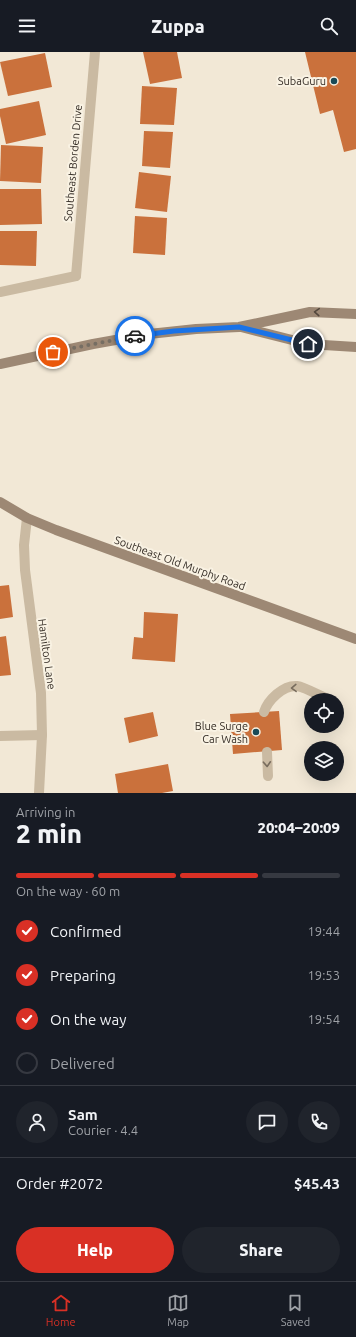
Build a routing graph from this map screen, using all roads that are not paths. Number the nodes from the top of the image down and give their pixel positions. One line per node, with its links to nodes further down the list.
1 (94, 52): 2 (street, Southeast Borden Drive)
2 (0, 292)
3 (356, 314): 4 (main road, one-way to 4)
4 (239, 327): 5 (main road); 6 (main road)
5 (356, 347)
6 (0, 364)
7 (0, 502): 8 (main road, Southeast Old Murphy Road)
8 (27, 518): 9 (main road, Southeast Old Murphy Road); 12 (street, Hamilton Lane)
9 (356, 640)
10 (314, 693): 11 (street, one-way to 11)
11 (264, 712)
12 (42, 735): 13 (street); 16 (street, Hamilton Lane)
13 (0, 736)
14 (267, 752): 15 (street, one-way to 15)
15 (268, 776)
16 (39, 793)

